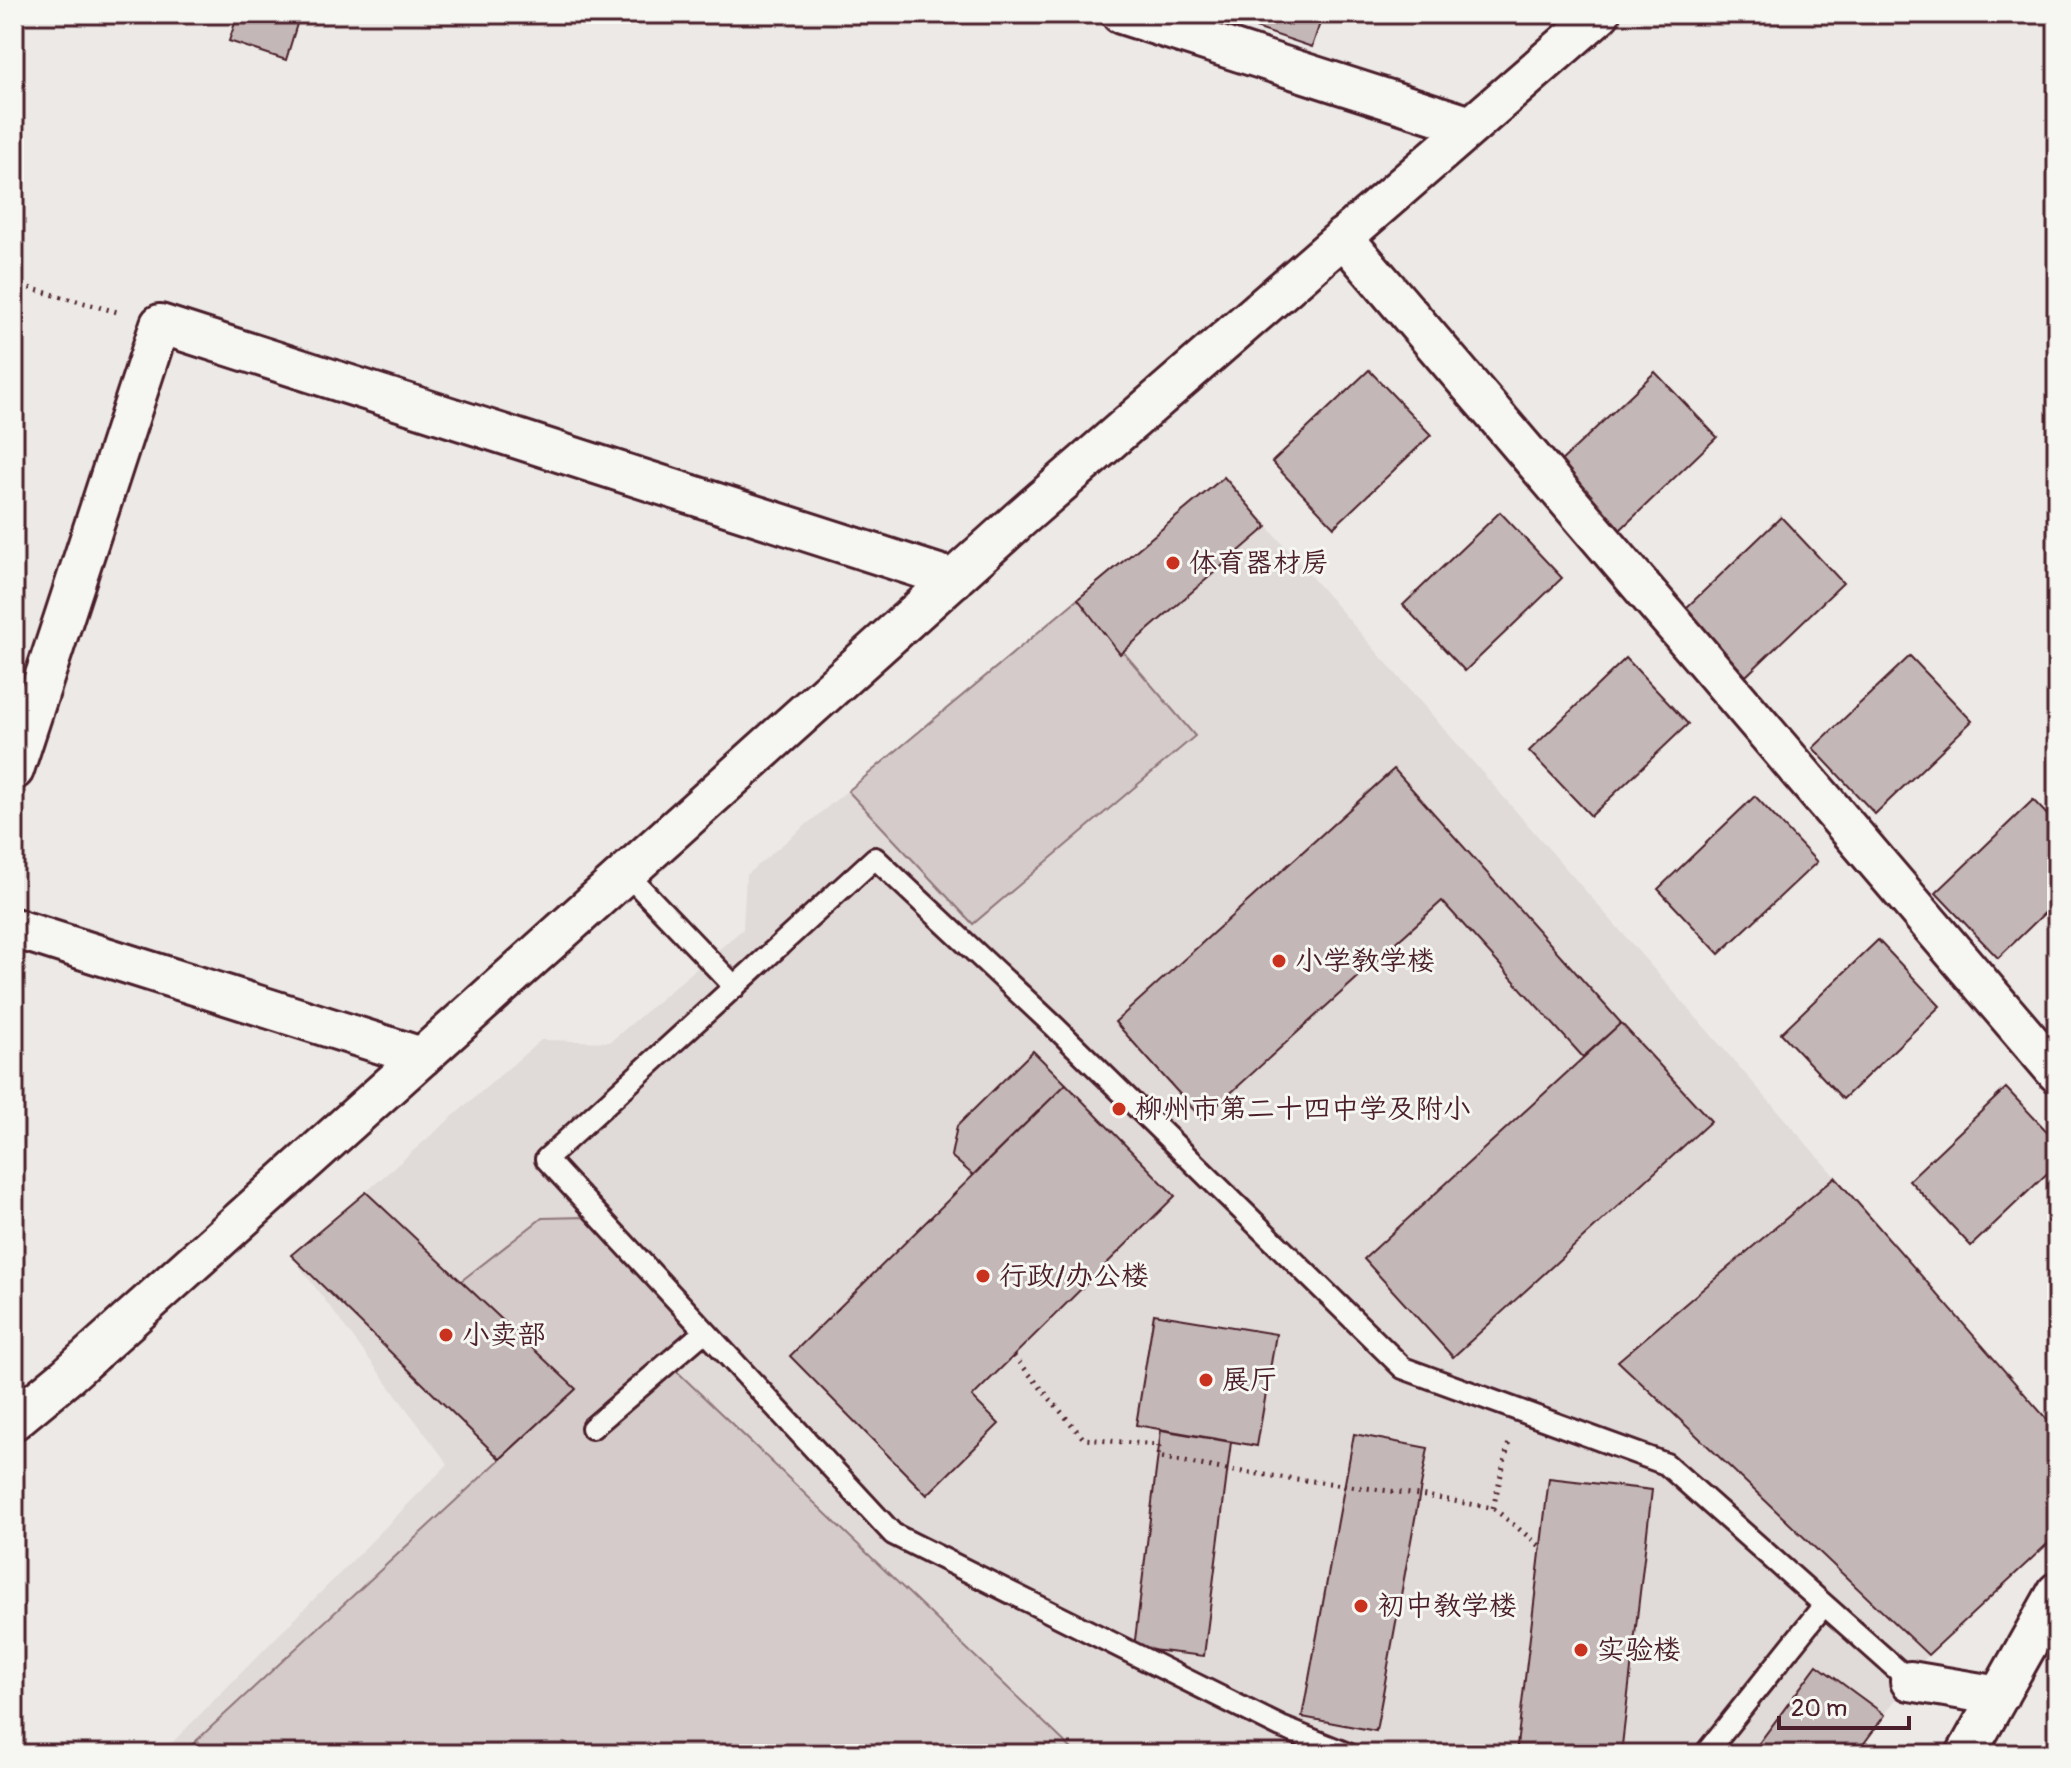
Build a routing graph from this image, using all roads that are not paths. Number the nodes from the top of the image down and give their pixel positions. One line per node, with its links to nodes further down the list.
1 (1121, 14): 3 (street)
2 (1600, 14): 3 (street)
3 (1471, 126): 4 (street)
4 (1343, 237): 5 (street); 11 (street)
5 (954, 579): 6 (street); 7 (street)
6 (14, 770)
7 (626, 873): 9 (lane); 10 (street)
8 (14, 928): 10 (street)
9 (735, 987): 12 (lane); 16 (lane)
10 (422, 1057): 13 (street)
11 (2057, 1073)
12 (705, 1331): 14 (lane); 19 (lane)
13 (14, 1420)
14 (592, 1428)
15 (2057, 1592): 18 (street)
16 (1824, 1605): 17 (lane); 20 (lane)
17 (1910, 1681): 18 (street)
18 (1999, 1696): 21 (street)
19 (1348, 1754)
20 (1705, 1754)
21 (1966, 1754)

